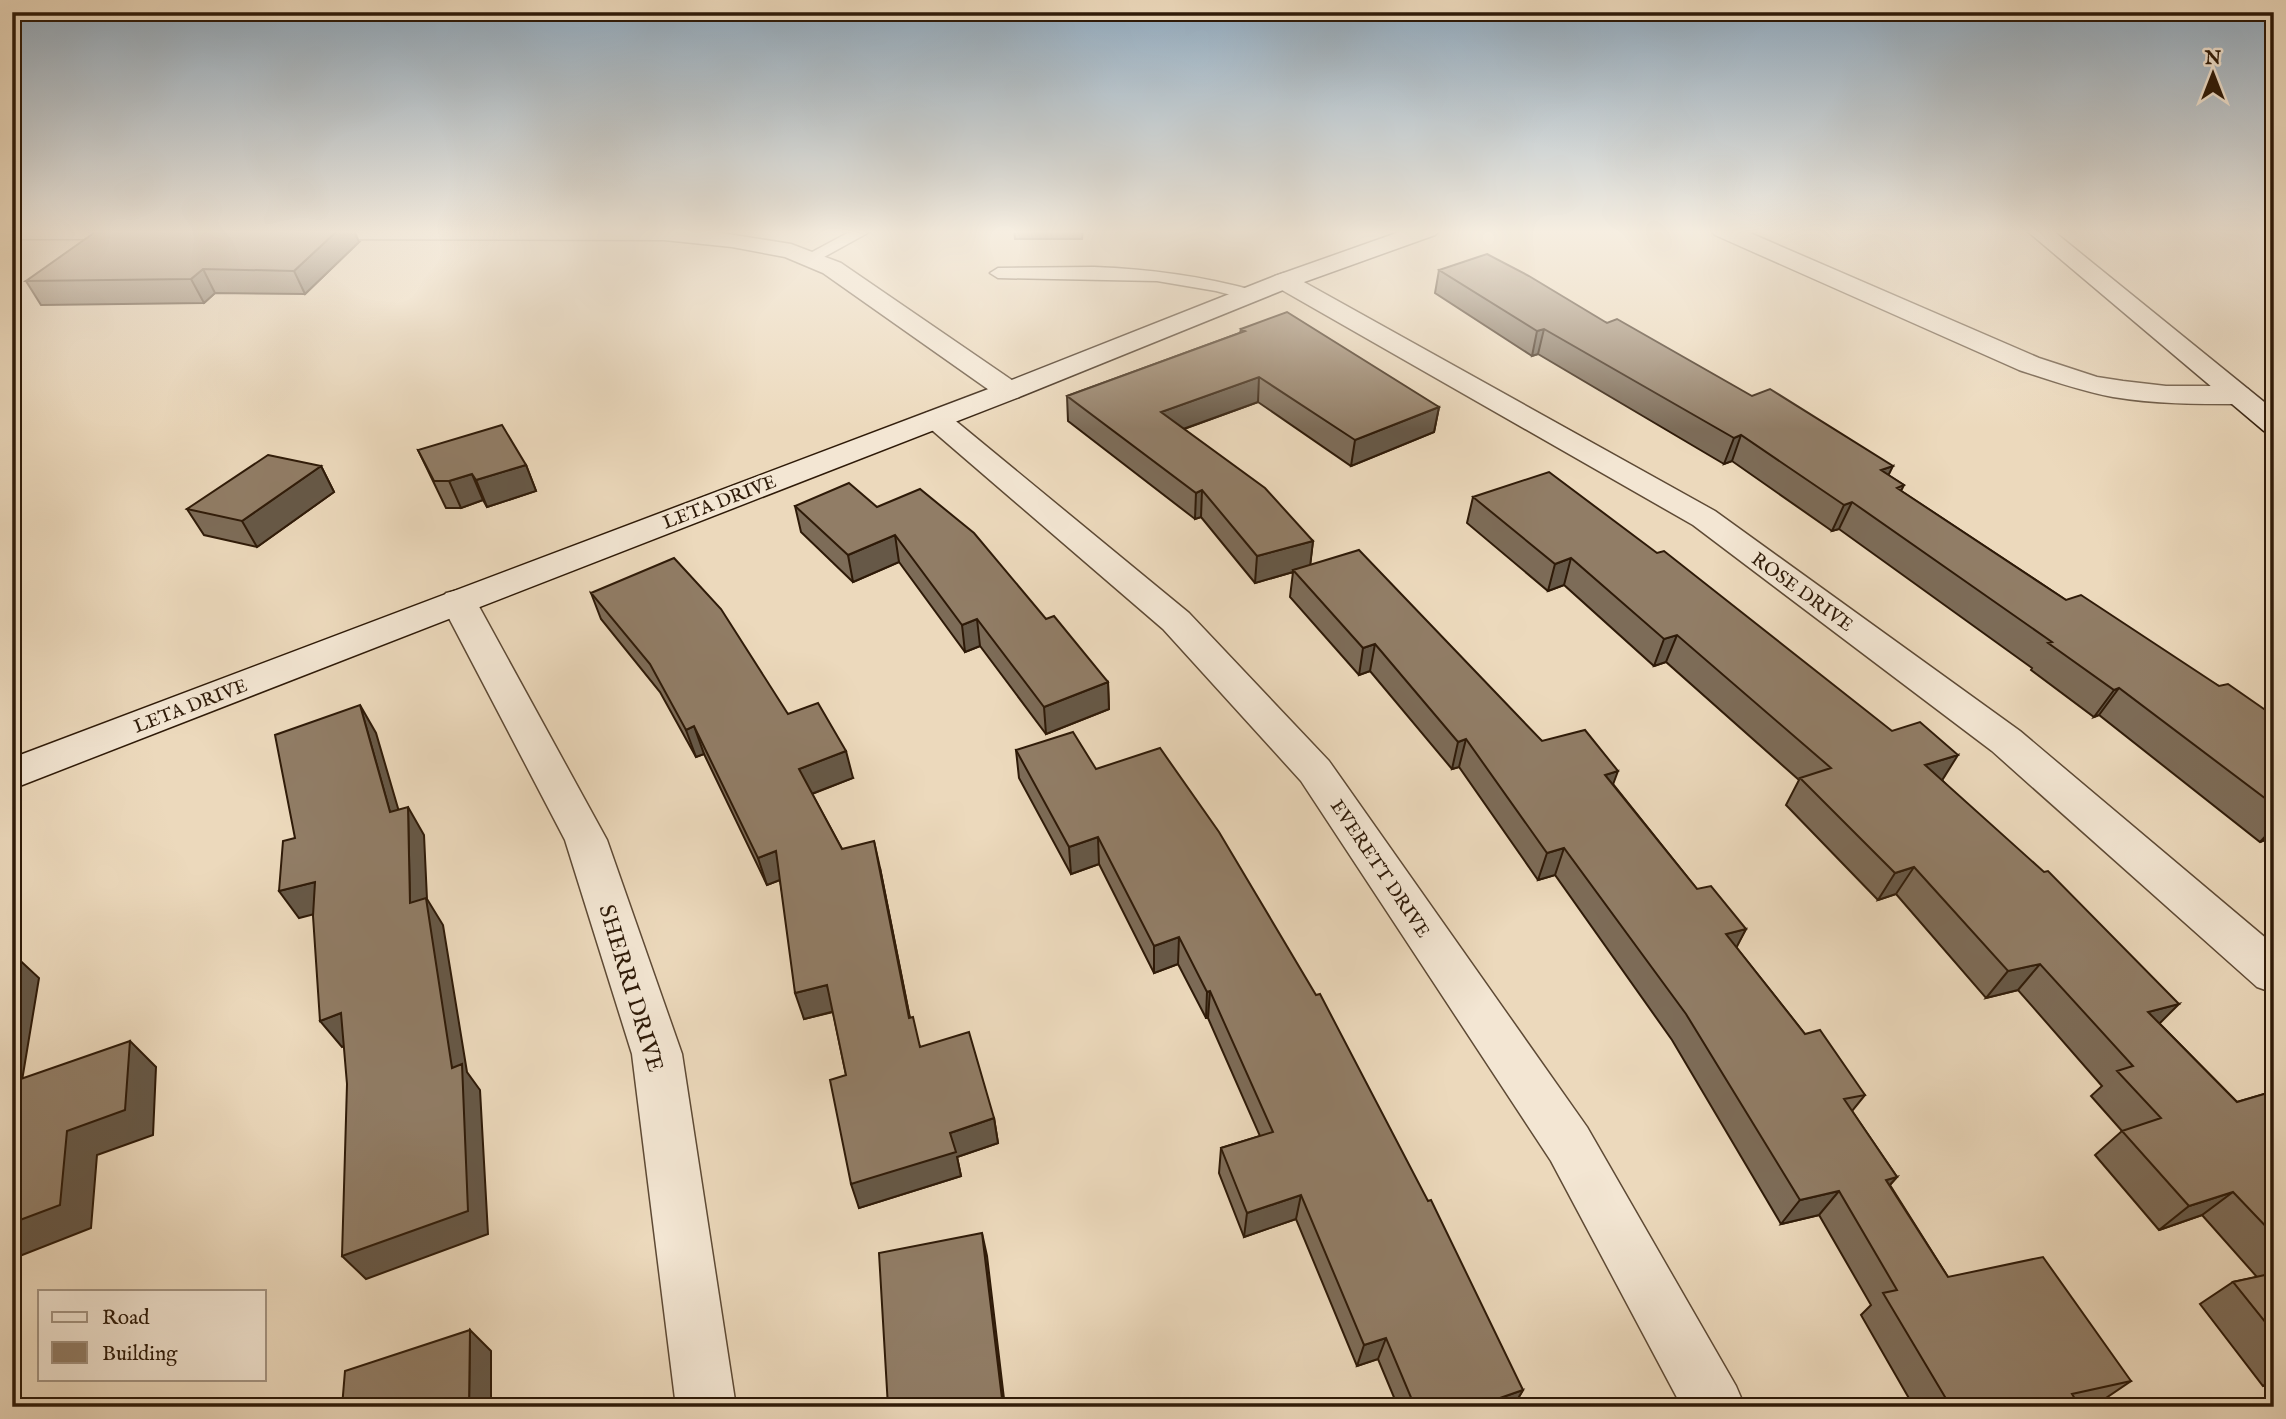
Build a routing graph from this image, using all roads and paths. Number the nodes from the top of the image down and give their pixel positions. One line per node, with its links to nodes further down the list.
1 (873, 296): 6 (street)
2 (1247, 296): 6 (street, LETA DRIVE)
3 (1311, 296): 12 (street, ROSE DRIVE)
4 (1875, 296): 7 (street)
5 (2118, 296): 7 (street)
6 (1009, 391): 8 (street, LETA DRIVE)
7 (2238, 395): 9 (street)
8 (936, 419): 10 (street, LETA DRIVE); 14 (street, EVERETT DRIVE)
9 (2274, 425)
10 (458, 601): 11 (street, LETA DRIVE); 13 (street, SHERRI DRIVE)
11 (12, 774)
12 (2274, 973)
13 (706, 1407)
14 (1715, 1407)

